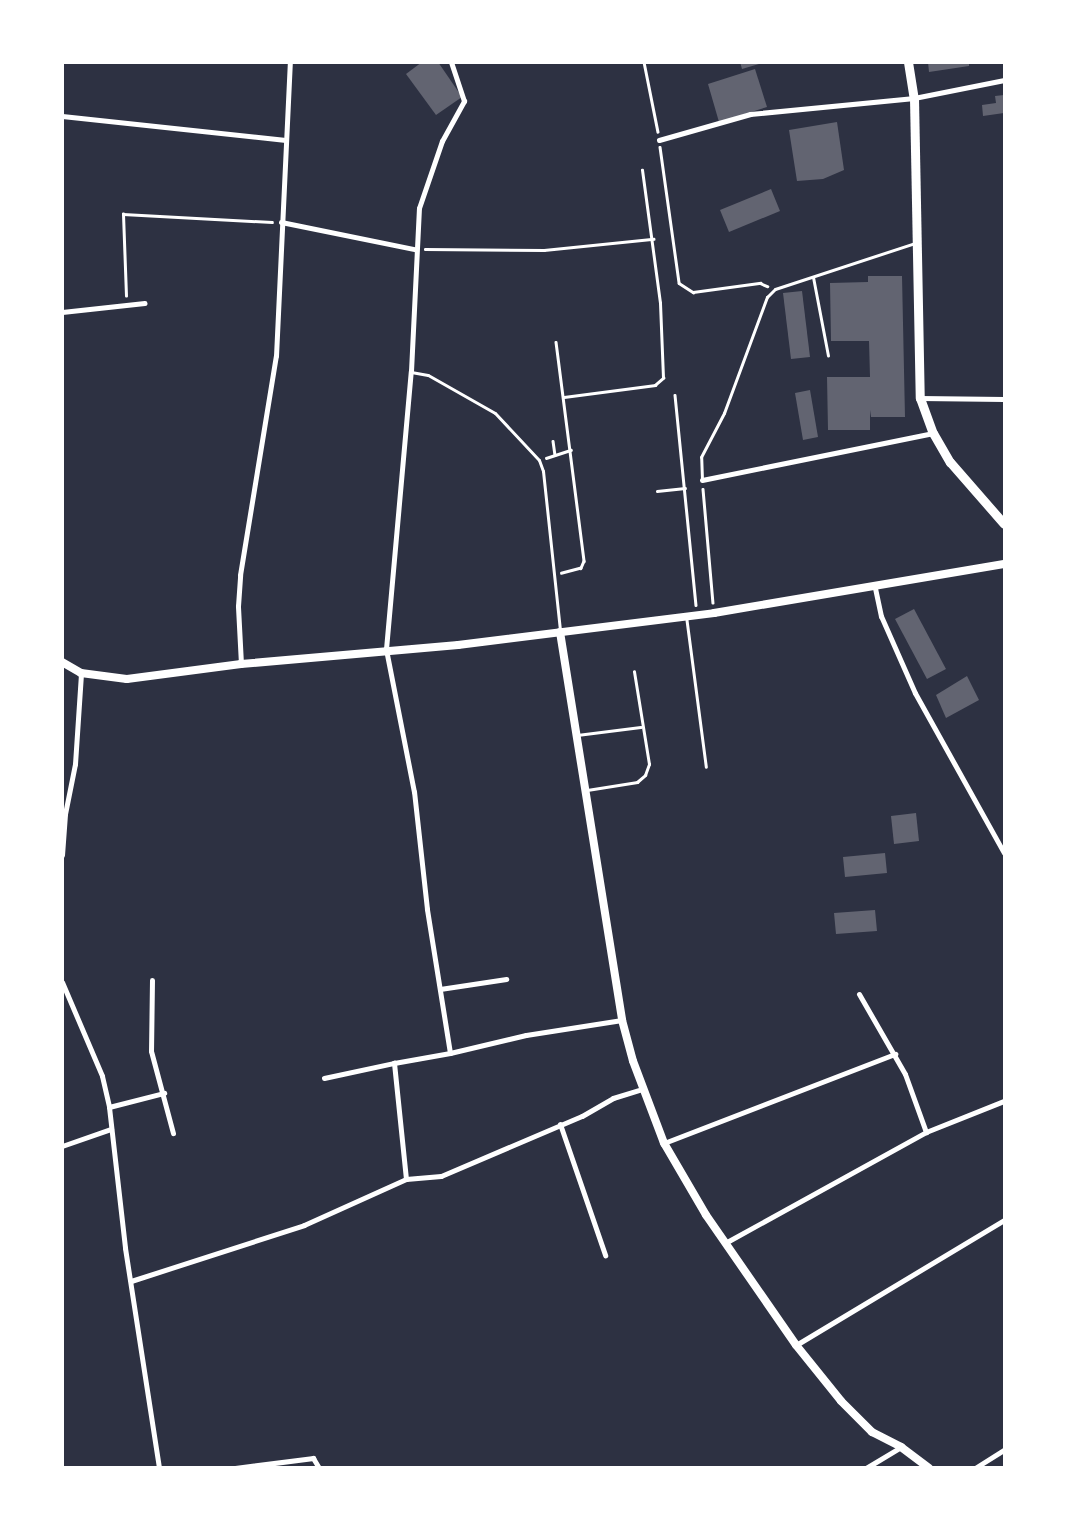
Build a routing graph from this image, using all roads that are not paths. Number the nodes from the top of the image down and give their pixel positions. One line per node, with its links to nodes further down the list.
1 (290, 62): 7 (street)
2 (451, 62): 11 (street)
3 (908, 62): 5 (main road)
4 (1004, 80): 5 (street)
5 (914, 98): 8 (street); 10 (main road)
6 (62, 116): 7 (street)
7 (286, 140): 9 (street)
8 (660, 140)
9 (281, 222): 11 (street); 28 (street)
10 (916, 242): 12 (lane); 17 (main road)
11 (414, 249): 16 (street)
12 (813, 277): 15 (lane); 20 (lane)
13 (146, 303): 14 (street)
14 (62, 312)
15 (828, 356)
16 (411, 372): 25 (lane); 26 (street)
17 (920, 398): 18 (street); 19 (main road)
18 (1004, 399)
19 (933, 433): 20 (street); 21 (main road)
20 (702, 480)
21 (1004, 524)
22 (1004, 564): 23 (street)
23 (875, 588): 24 (street); 35 (street)
24 (686, 615): 25 (street); 33 (lane)
25 (560, 632): 26 (street); 32 (street)
26 (386, 649): 28 (street); 40 (street)
27 (62, 662): 30 (street)
28 (241, 664): 30 (street)
29 (634, 671): 31 (lane)
30 (81, 672): 36 (street)
31 (641, 727): 32 (lane); 34 (lane)
32 (575, 736): 34 (street)
33 (706, 767)
34 (584, 790): 42 (street)
35 (1004, 853)
36 (62, 855)
37 (506, 979): 40 (street)
38 (152, 980): 48 (street)
39 (62, 982): 50 (street)
40 (440, 989): 43 (street)
41 (859, 994): 44 (street)
42 (622, 1020): 43 (street); 47 (street)
43 (450, 1052): 45 (street)
44 (895, 1054): 53 (street); 55 (street)
45 (394, 1063): 46 (street); 57 (street)
46 (324, 1078)
47 (643, 1089): 51 (street); 55 (street)
48 (164, 1093): 50 (street); 54 (street)
49 (1004, 1101): 53 (street)
50 (109, 1107): 52 (street)
51 (560, 1124): 57 (street); 60 (street)
52 (112, 1129): 56 (street); 61 (street)
53 (926, 1132): 59 (street)
54 (173, 1133)
55 (664, 1143): 59 (street)
56 (62, 1146)
57 (406, 1179): 61 (street)
58 (1004, 1220): 62 (street)
59 (725, 1243): 62 (street)
60 (605, 1255)
61 (130, 1281): 65 (street)
62 (796, 1345): 63 (street)
63 (901, 1447): 70 (street); 71 (street)
64 (1004, 1450): 72 (street)
65 (159, 1468)
66 (235, 1468): 67 (street)
67 (319, 1468)
68 (644, 1468): 69 (street)
69 (659, 1468)
70 (866, 1468)
71 (928, 1468)
72 (975, 1468)

